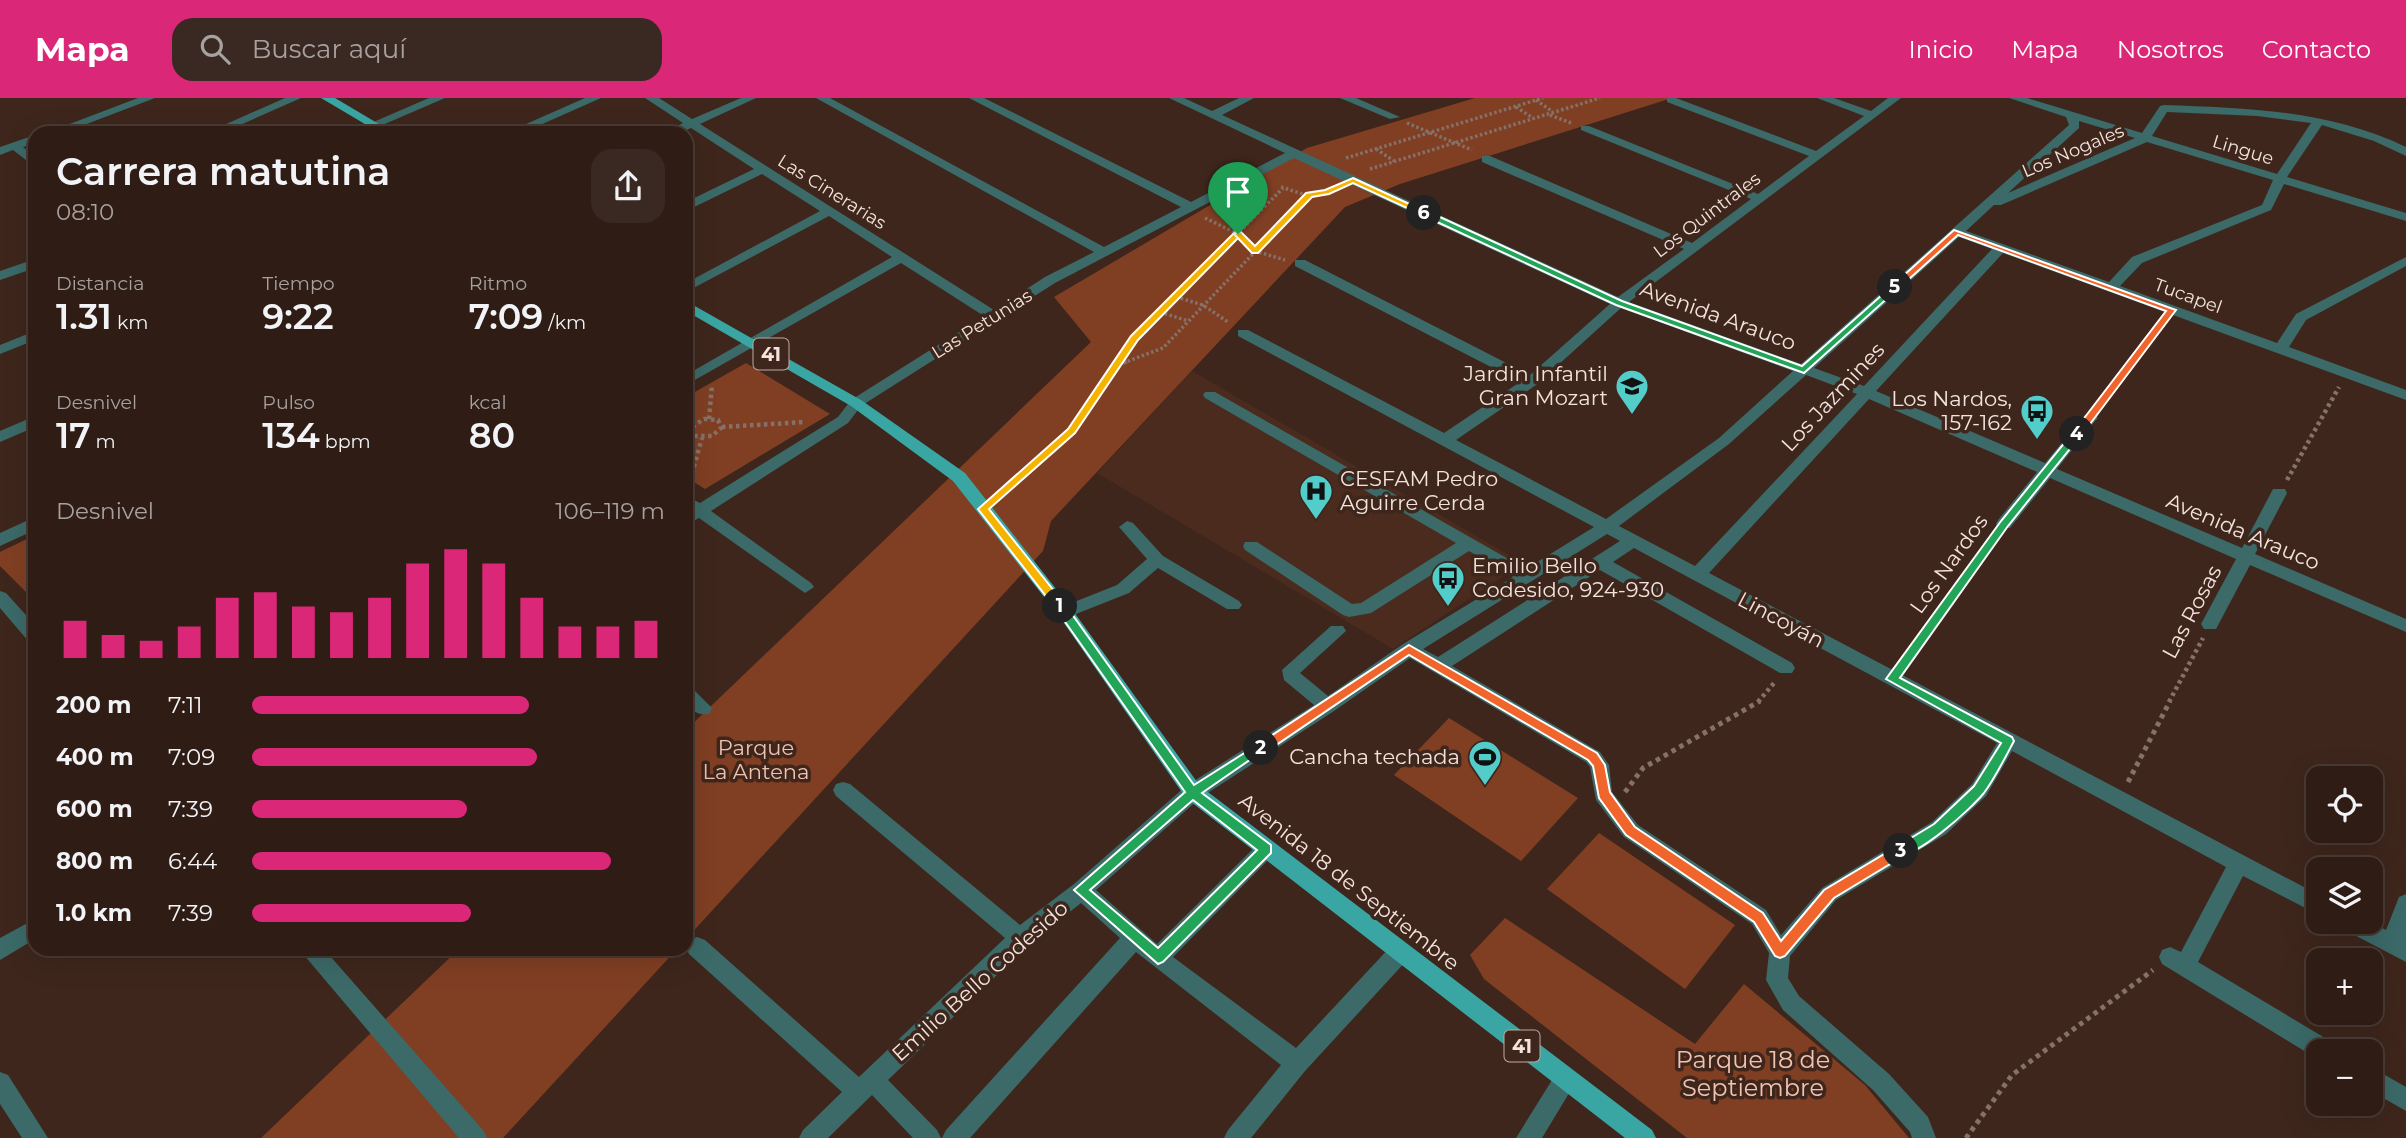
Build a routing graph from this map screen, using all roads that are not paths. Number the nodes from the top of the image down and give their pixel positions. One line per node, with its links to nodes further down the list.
1 (149, 98): 24 (street)
2 (295, 98): 25 (street)
3 (327, 98): 23 (main road)
4 (439, 98): 23 (street)
5 (595, 98): 26 (street)
6 (651, 98): 22 (street, Las Cinerarias)
7 (750, 98): 22 (street)
8 (822, 98): 49 (street)
9 (975, 98): 42 (street)
10 (1175, 98): 18 (street, Avenida Arauco)
11 (1248, 98): 18 (street)
12 (1346, 98): 19 (street)
13 (1823, 98): 17 (street)
14 (1895, 98): 17 (street, Los Quintrales)
15 (2015, 98): 20 (street, Lingue)
16 (1671, 100): 35 (street)
17 (1870, 114): 35 (street, Los Quintrales)
18 (1213, 115): 34 (street, Avenida Arauco)
19 (1394, 117)
20 (2073, 119): 29 (street, Lingue); 43 (street, Los Nogales)
21 (2319, 120): 29 (street, Los Nogales); 33 (street, Los Nogales); 39 (street)
22 (691, 123): 27 (street); 38 (street, Las Cinerarias)
23 (373, 125)
24 (71, 126)
25 (229, 126)
26 (529, 126)
27 (685, 126)
28 (1585, 128): 40 (street)
29 (2144, 139): 39 (street, Lingue); 43 (street, Los Nogales)
30 (28, 141): 31 (street)
31 (15, 146): 32 (street); 36 (street)
32 (0, 152)
33 (2406, 152)
34 (1294, 153): 42 (street, Las Petunias); 57 (street, Avenida Arauco)
35 (1816, 155): 40 (street, Los Quintrales)
36 (28, 157)
37 (1486, 159): 47 (street)
38 (763, 169): 41 (street); 44 (street, Las Cinerarias)
39 (2280, 179): 45 (street, Lingue); 56 (street)
40 (1758, 198): 47 (street, Los Quintrales)
41 (693, 203)
42 (1189, 208): 49 (street, Las Petunias)
43 (1984, 208): 46 (street, Los Nogales)
44 (829, 211): 50 (street, Las Cinerarias); 55 (street)
45 (2406, 217)
46 (1957, 232): 48 (street, Tucapel); 65 (street, Los Nogales)
47 (1693, 248): 57 (street, Los Quintrales)
48 (2000, 248): 56 (street, Tucapel); 68 (street, Los Jazmines)
49 (1104, 252): 59 (street, Las Petunias)
50 (901, 257): 59 (street, Las Cinerarias); 62 (street)
51 (2406, 261): 64 (street)
52 (1300, 264): 67 (street)
53 (28, 266): 54 (street)
54 (0, 276)
55 (693, 284)
56 (2111, 288): 64 (street, Tucapel)
57 (1619, 303): 65 (street, Avenida Arauco); 67 (street, Los Quintrales)
58 (693, 309): 62 (main road, Avenida 18 de Septiembre / 41)
59 (994, 316): 71 (street, Las Petunias)
60 (1243, 333): 75 (street, Lincoyán)
61 (28, 338): 63 (street)
62 (752, 343): 66 (street); 71 (main road, Avenida 18 de Septiembre / 41)
63 (0, 350)
64 (2280, 350): 70 (street, Tucapel)
65 (1804, 370): 68 (street, Avenida Arauco); 83 (street, Emilio Bello Codesido)
66 (693, 377)
67 (1531, 382): 75 (street, Los Quintrales)
68 (1866, 392): 76 (street, Avenida Arauco); 91 (street, Los Jazmines)
69 (1210, 395): 86 (street)
70 (2406, 395)
71 (856, 403): 78 (street, Las Petunias); 96 (main road, Avenida 18 de Septiembre / 41)
72 (2090, 418): 76 (street, Los Nardos)
73 (28, 424): 74 (street)
74 (0, 437)
75 (1443, 440): 83 (street, Lincoyán)
76 (2047, 471): 80 (street, Los Nardos); 88 (street, Avenida Arauco)
77 (2279, 492): 88 (street, Las Rosas)
78 (693, 509)
79 (693, 511): 93 (street)
80 (2004, 524)
81 (28, 526): 84 (street)
82 (1127, 527): 89 (street)
83 (1606, 527): 85 (street, Lincoyán); 92 (street, Emilio Bello Codesido)
84 (0, 540)
85 (1633, 541): 90 (street); 91 (street, Lincoyán)
86 (1469, 543): 87 (street); 92 (street)
87 (1251, 546)
88 (2247, 557): 97 (street, Las Rosas); 98 (street, Avenida Arauco)
89 (1157, 560): 95 (street); 96 (street)
90 (1601, 563): 102 (street); 103 (street)
91 (1697, 575): 107 (street, Lincoyán)
92 (1526, 576): 101 (street, Emilio Bello Codesido)
93 (805, 587)
94 (0, 597): 99 (street)
95 (1233, 605)
96 (1065, 612): 109 (main road, Avenida 18 de Septiembre / 41)
97 (2210, 624)
98 (2406, 626)
99 (28, 629)
100 (1337, 631): 105 (street)
101 (1409, 649): 102 (street); 105 (street, Emilio Bello Codesido)
102 (1438, 666): 123 (street)
103 (1786, 668)
104 (693, 700): 106 (street)
105 (1327, 706): 109 (street, Emilio Bello Codesido)
106 (703, 708)
107 (2008, 741): 111 (street, Lincoyán); 123 (street)
108 (843, 790): 118 (street)
109 (1192, 792): 110 (main road, Avenida 18 de Septiembre / 41); 112 (street, Emilio Bello Codesido)
110 (1266, 849): 122 (main road, Avenida 18 de Septiembre / 41); 125 (street)
111 (2239, 863): 113 (street, Lincoyán); 126 (street)
112 (1081, 890): 117 (street); 118 (street, Emilio Bello Codesido)
113 (2306, 898)
114 (2406, 904): 120 (street)
115 (28, 932): 121 (street)
116 (2373, 934): 120 (street)
117 (1136, 936): 125 (street); 137 (street)
118 (1020, 938): 130 (street, Emilio Bello Codesido)
119 (697, 947): 130 (street)
120 (2399, 948)
121 (0, 950)
122 (1400, 952): 127 (street); 128 (main road, Avenida 18 de Septiembre / 41)
123 (1780, 952): 141 (street)
124 (316, 956): 134 (street)
125 (1158, 958): 127 (street)
126 (2306, 1039)
127 (1297, 1063): 138 (street)
128 (1566, 1080): 139 (street); 140 (main road, Avenida 18 de Septiembre / 41)
129 (0, 1083): 133 (street)
130 (866, 1086): 135 (street, Emilio Bello Codesido); 136 (street)
131 (2383, 1086): 132 (street)
132 (2406, 1100)
133 (36, 1138)
134 (475, 1138)
135 (811, 1138)
136 (929, 1138)
137 (954, 1138)
138 (1236, 1138)
139 (1528, 1138)
140 (1644, 1138)
141 (1924, 1138)

